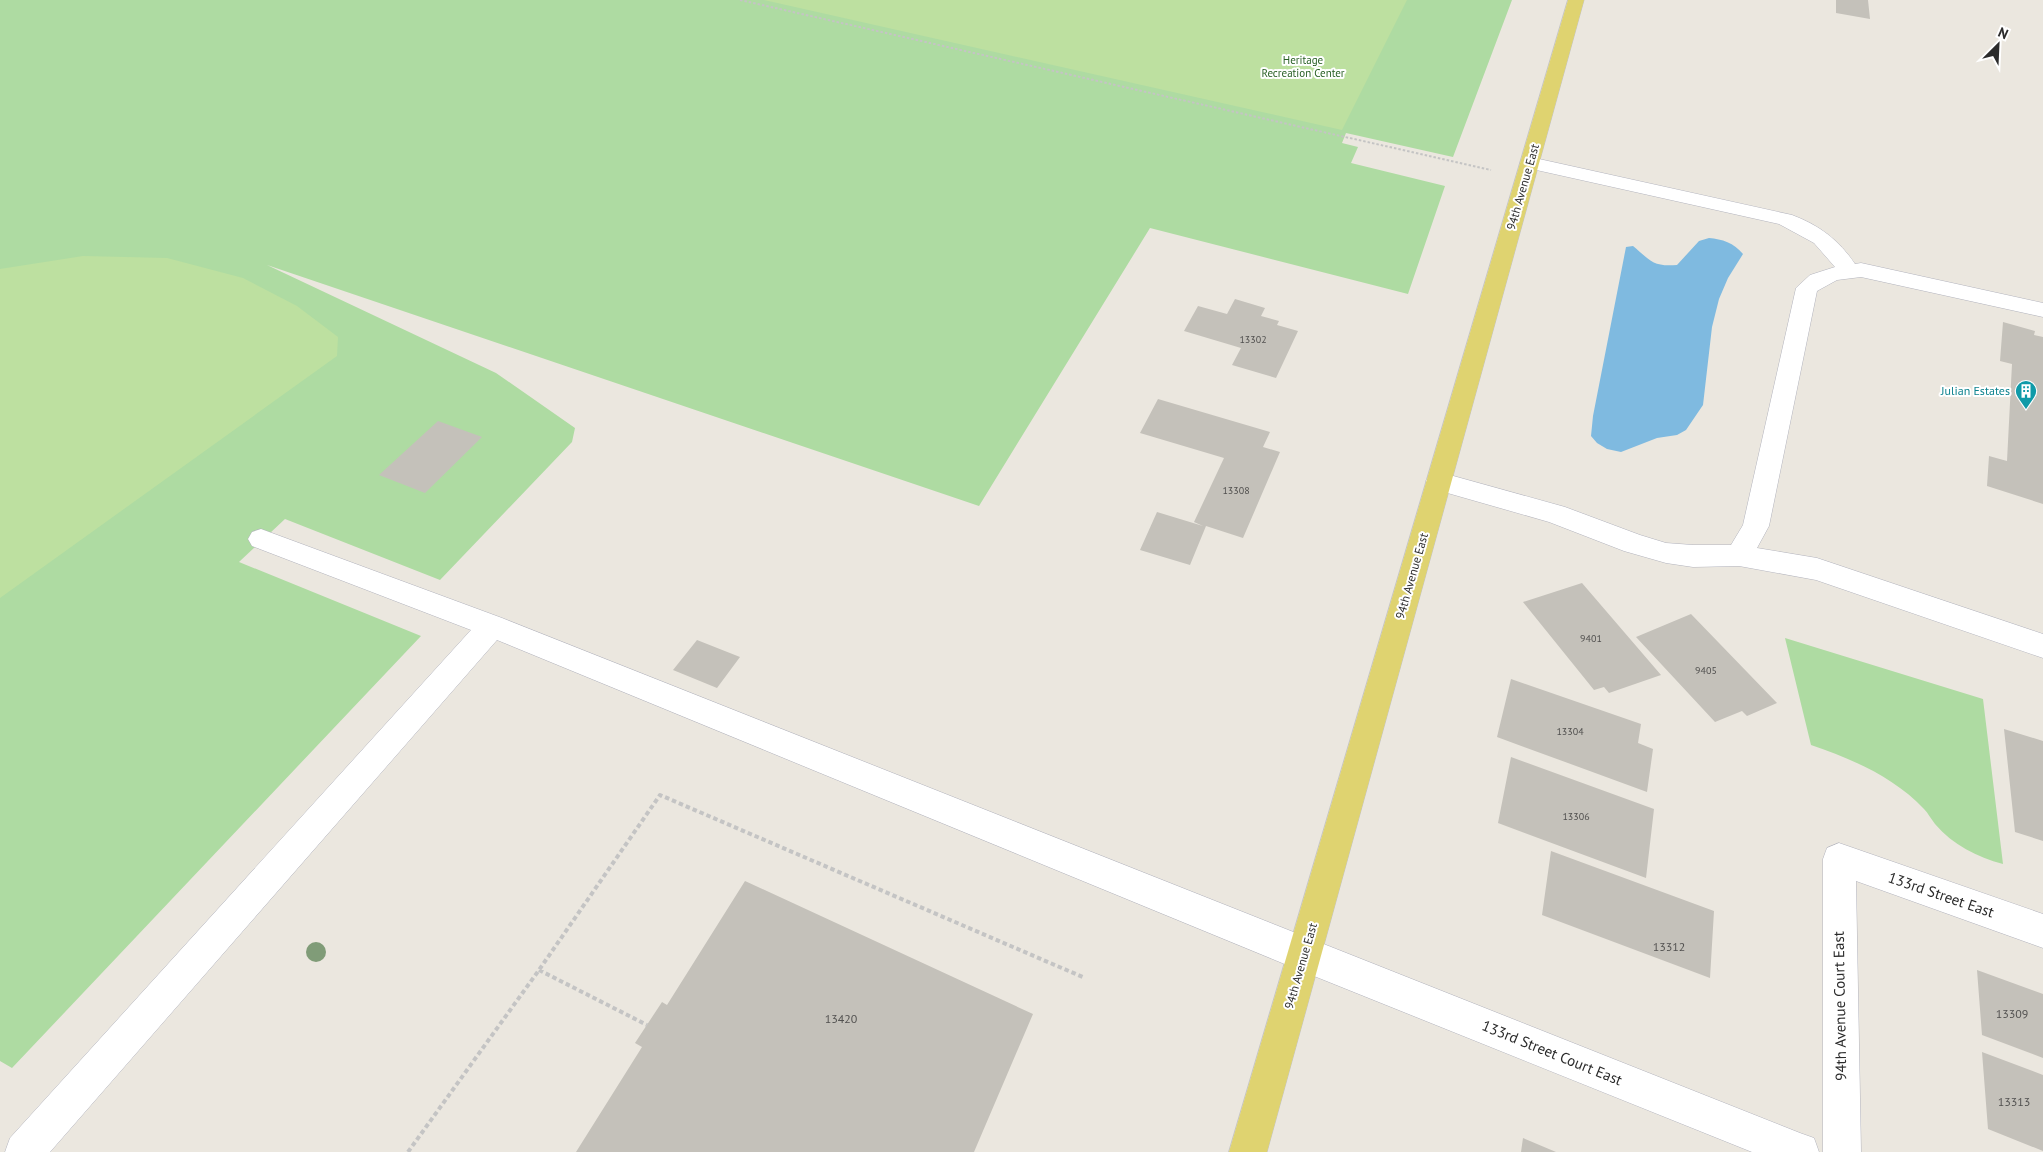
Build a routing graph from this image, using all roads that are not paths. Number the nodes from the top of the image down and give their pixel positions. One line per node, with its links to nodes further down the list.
1 (1576, 0): 2 (main road, 94th Avenue East)
2 (1528, 170): 3 (street); 5 (main road, 94th Avenue East)
3 (1848, 271): 4 (street); 7 (street)
4 (2043, 310)
5 (1439, 481): 7 (street); 12 (main road, 94th Avenue East)
6 (261, 539): 8 (street, 133rd Street Court East)
7 (1739, 555): 9 (street)
8 (492, 626): 12 (street, 133rd Street Court East); 13 (street)
9 (2043, 646)
10 (1839, 859): 11 (street, 133rd Street East); 16 (street, 94th Avenue Court East)
11 (2043, 931)
12 (1304, 955): 14 (main road, 94th Avenue East); 15 (street, 133rd Street Court East)
13 (24, 1152)
14 (1248, 1152)
15 (1800, 1152)
16 (1842, 1152)

